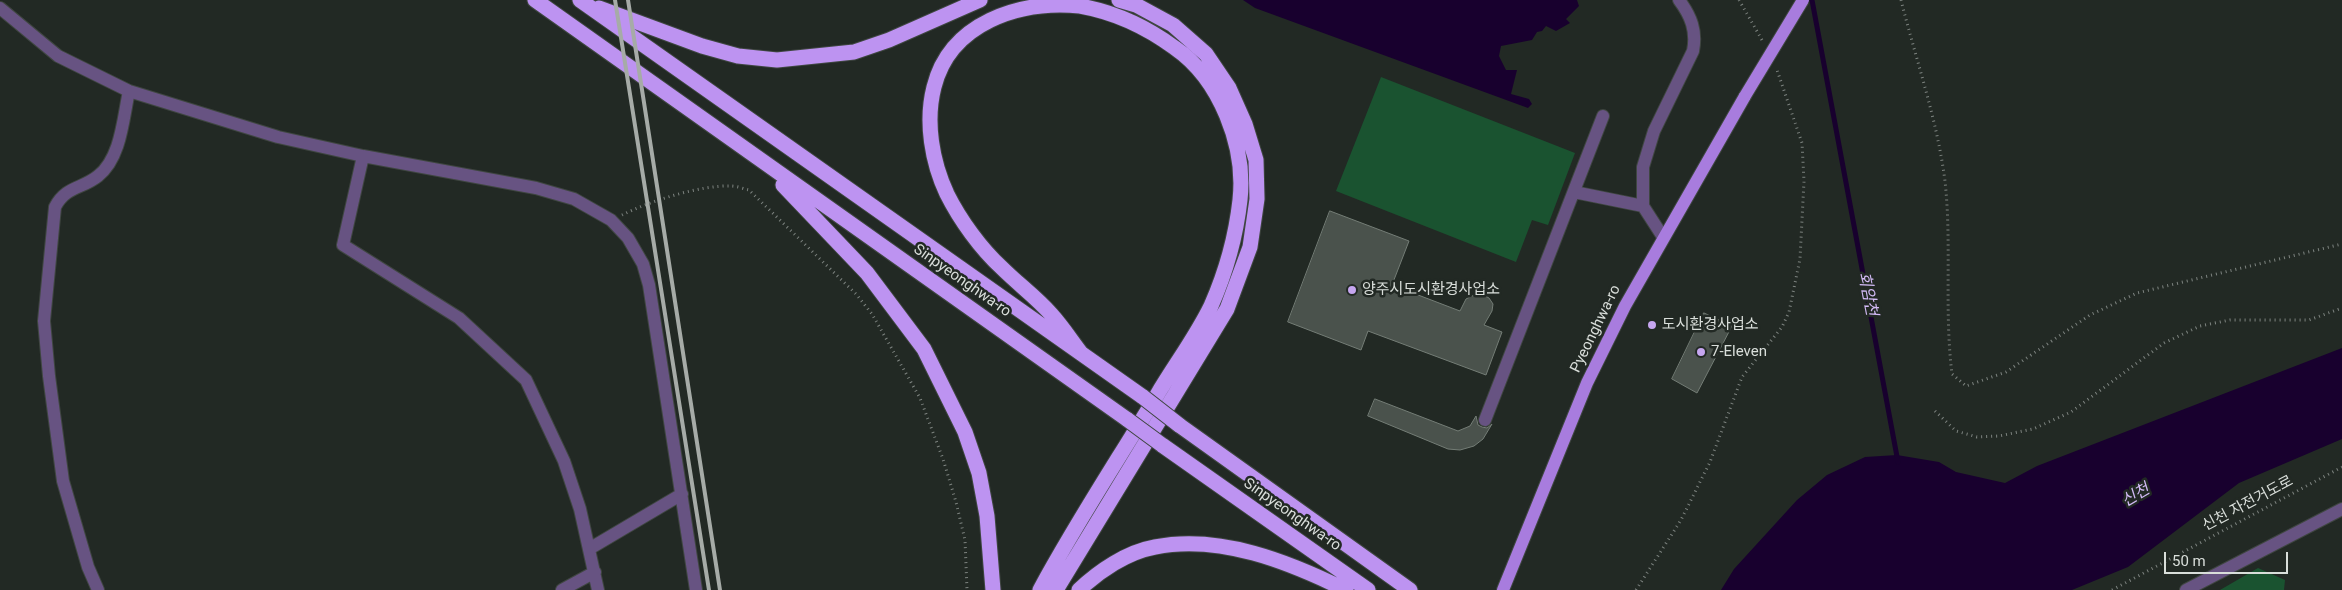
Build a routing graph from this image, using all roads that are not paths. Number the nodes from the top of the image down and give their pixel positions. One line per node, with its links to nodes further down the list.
1 (535, 0): 10 (highway, Sinpyeonghwa-ro)
2 (980, 0): 6 (highway)
3 (1119, 0): 27 (highway)
4 (1679, 0): 13 (street)
5 (1803, 0): 14 (main road, Pyeonghwa-ro, bridge)
6 (580, 1): 15 (highway, Sinpyeonghwa-ro)
7 (0, 8): 8 (street)
8 (129, 91): 11 (street); 21 (street)
9 (1603, 116): 12 (street)
10 (744, 148): 25 (highway); 30 (highway, Sinpyeonghwa-ro, bridge)
11 (363, 156): 17 (street); 19 (street)
12 (1574, 192): 13 (street); 16 (street)
13 (1643, 206): 14 (street)
14 (1663, 238): 32 (main road, Pyeonghwa-ro)
15 (1081, 353): 26 (highway); 31 (highway, Sinpyeonghwa-ro, bridge)
16 (1484, 420)
17 (682, 494): 19 (street); 24 (street)
18 (2342, 509): 33 (street)
19 (590, 549): 20 (street)
20 (595, 572): 22 (street); 23 (street)
21 (98, 590)
22 (562, 590)
23 (598, 590)
24 (696, 590)
25 (993, 590)
26 (1040, 590)
27 (1056, 590)
28 (1079, 590): 29 (highway)
29 (1346, 590)
30 (1368, 590)
31 (1410, 590)
32 (1502, 590)
33 (2186, 590)

